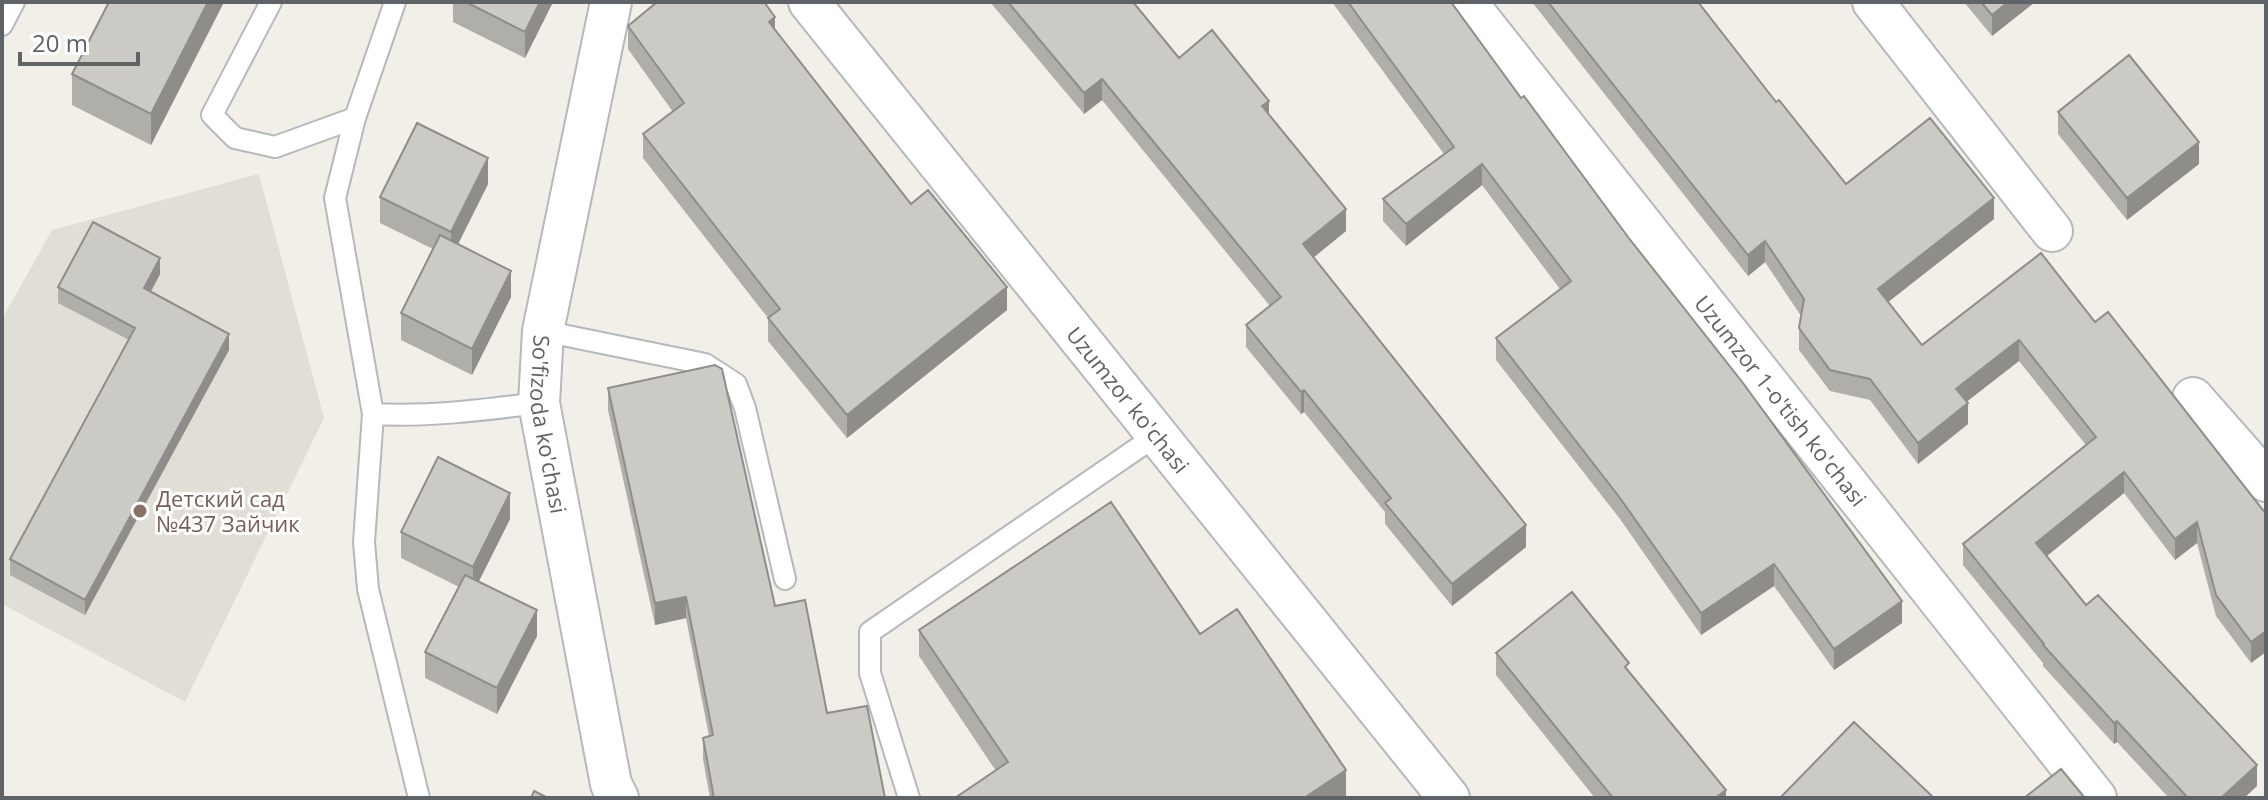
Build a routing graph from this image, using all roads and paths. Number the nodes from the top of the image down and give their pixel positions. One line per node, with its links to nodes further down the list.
1 (14, 2): 8 (lane)
2 (271, 2): 9 (lane)
3 (395, 2): 9 (lane)
4 (611, 2): 11 (street, So'fizoda ko'chasi)
5 (809, 2): 15 (street, Uzumzor ko'chasi)
6 (1466, 2): 22 (street, Uzumzor 1-o'tish ko'chasi)
7 (1873, 2): 10 (street)
8 (2, 25)
9 (355, 118): 14 (lane)
10 (2052, 231)
11 (543, 331): 13 (street, So'fizoda ko'chasi); 17 (lane)
12 (2193, 398): 16 (street)
13 (539, 403): 14 (lane); 19 (street, So'fizoda ko'chasi)
14 (373, 414): 18 (lane)
15 (1157, 435): 20 (lane); 21 (street, Uzumzor ko'chasi)
16 (2266, 481)
17 (785, 579)
18 (419, 798)
19 (618, 798)
20 (909, 798)
21 (1449, 798)
22 (2096, 798)

